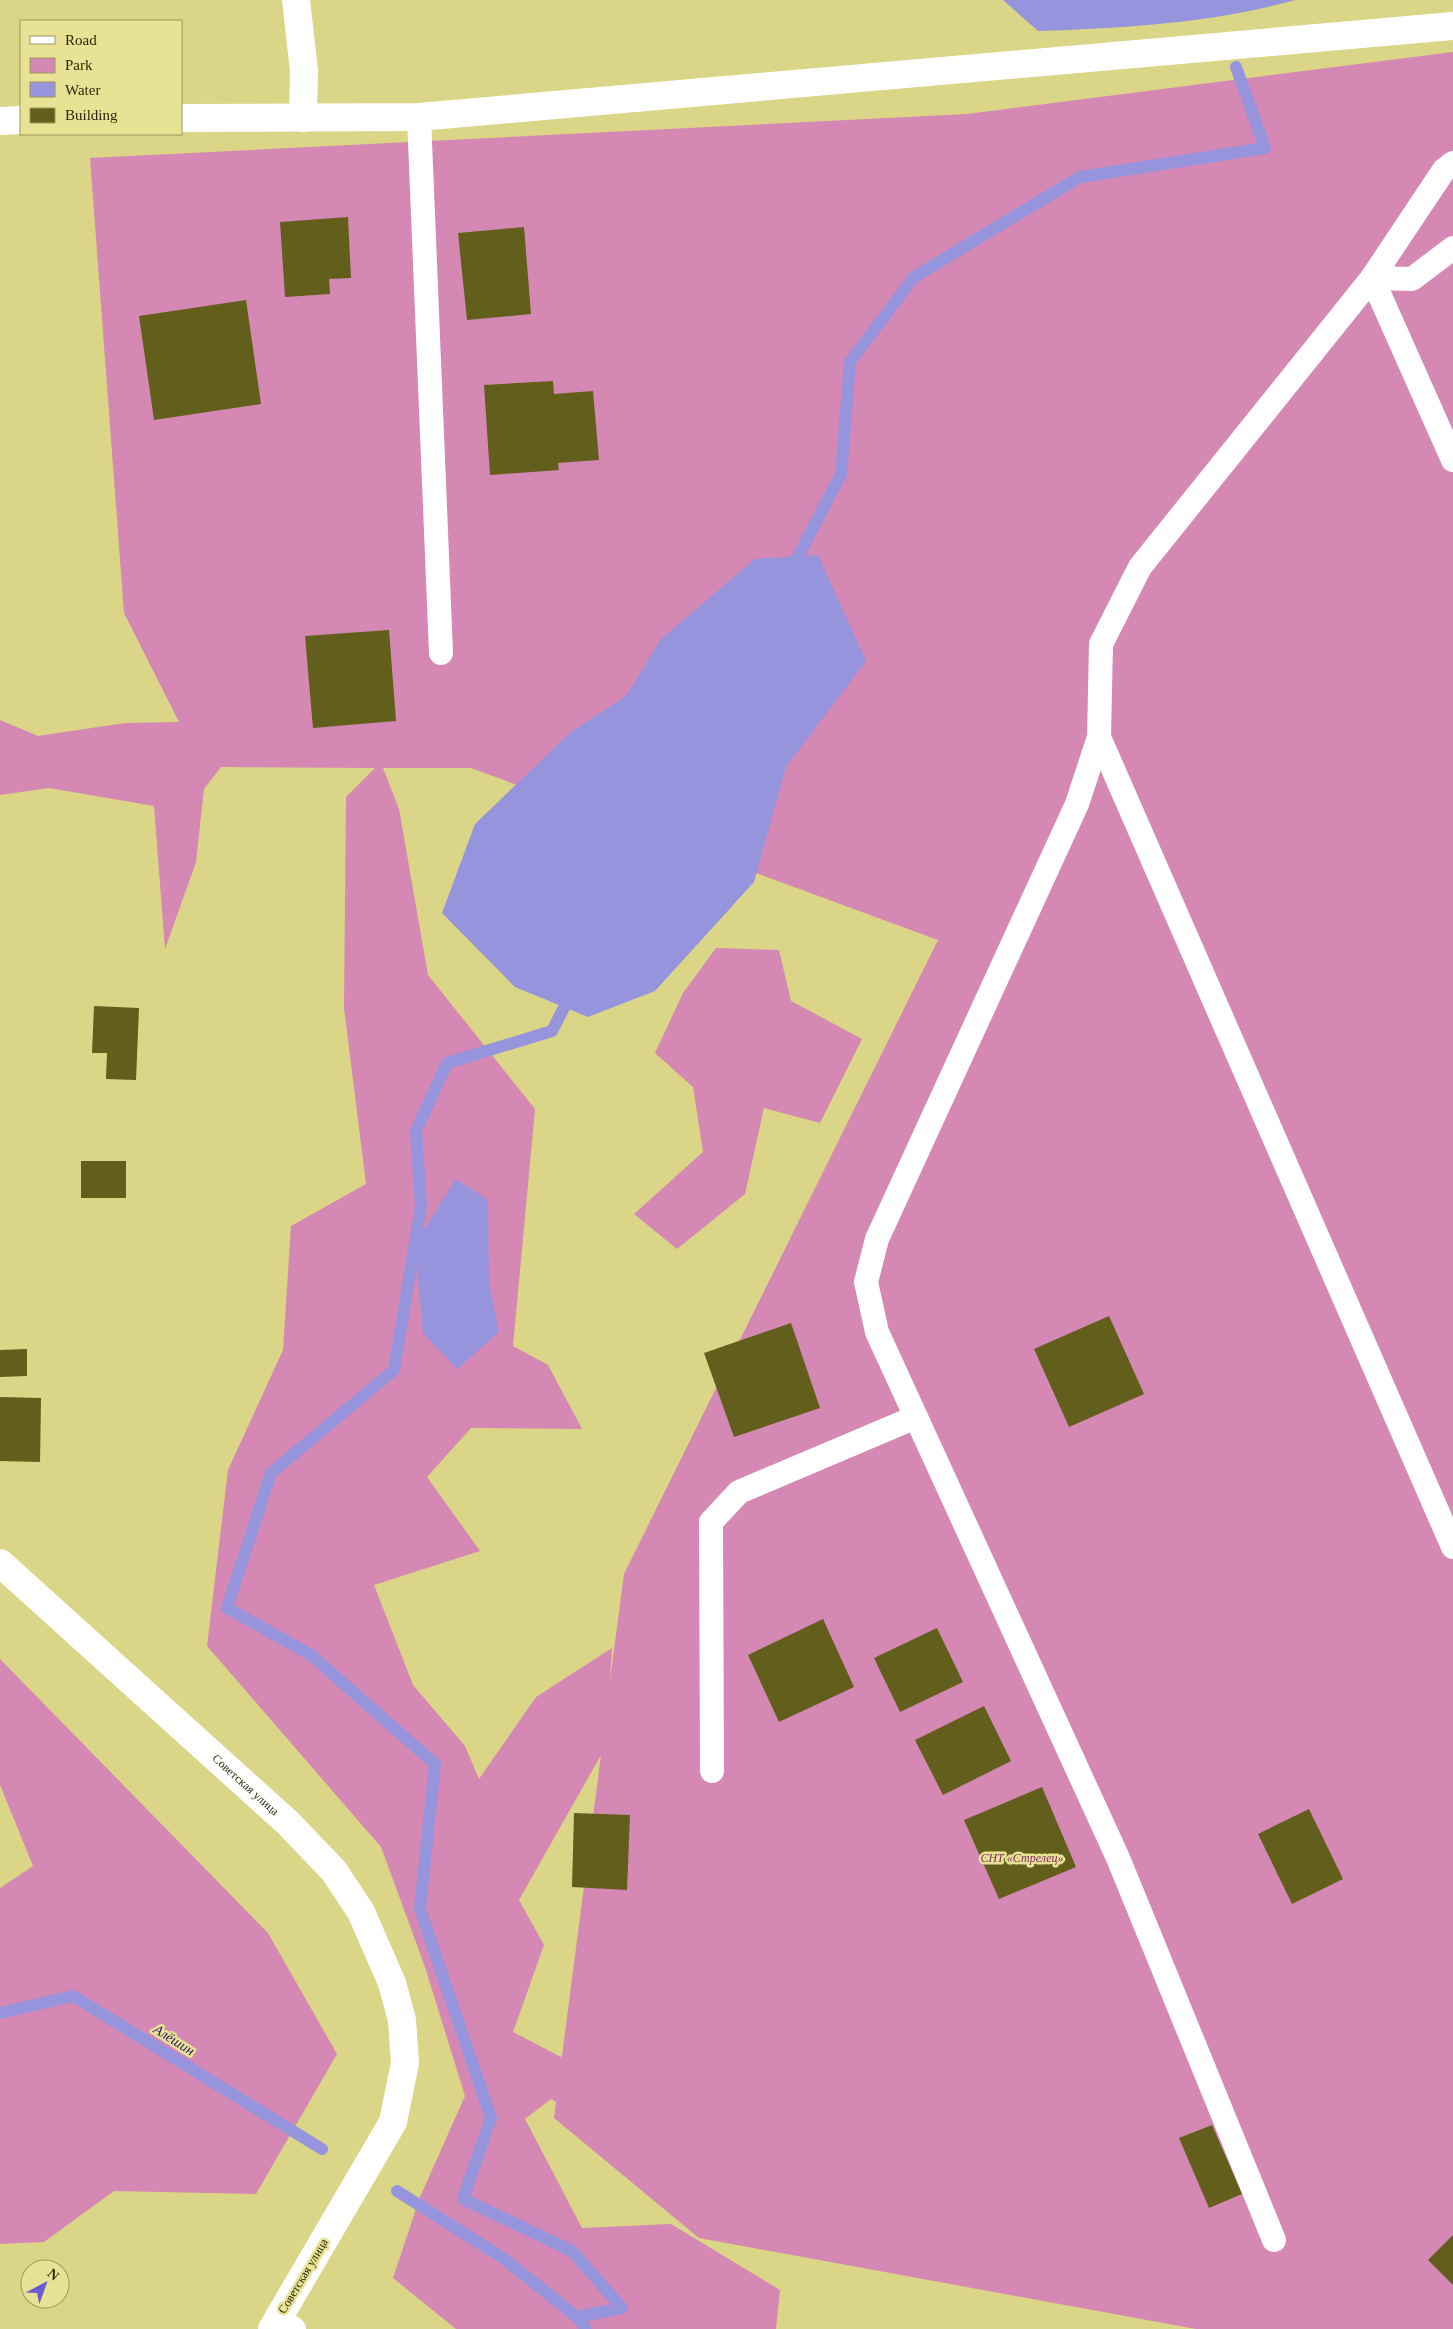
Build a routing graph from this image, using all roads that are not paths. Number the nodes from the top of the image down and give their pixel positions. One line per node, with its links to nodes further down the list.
1 (296, 0): 5 (street)
2 (1453, 26): 3 (street)
3 (419, 117): 5 (street); 12 (lane)
4 (182, 118): 5 (street)
5 (303, 118)
6 (20, 120): 7 (street)
7 (0, 121)
8 (1453, 163): 10 (lane)
9 (1453, 248): 10 (lane)
10 (1372, 278): 11 (lane); 13 (lane)
11 (1453, 460)
12 (441, 653)
13 (1099, 738): 14 (lane); 15 (lane)
14 (916, 1417): 17 (lane); 18 (lane)
15 (1453, 1547)
16 (0, 1563): 19 (street, Советская улица)
17 (712, 1771)
18 (1274, 2240)
19 (281, 2326)

